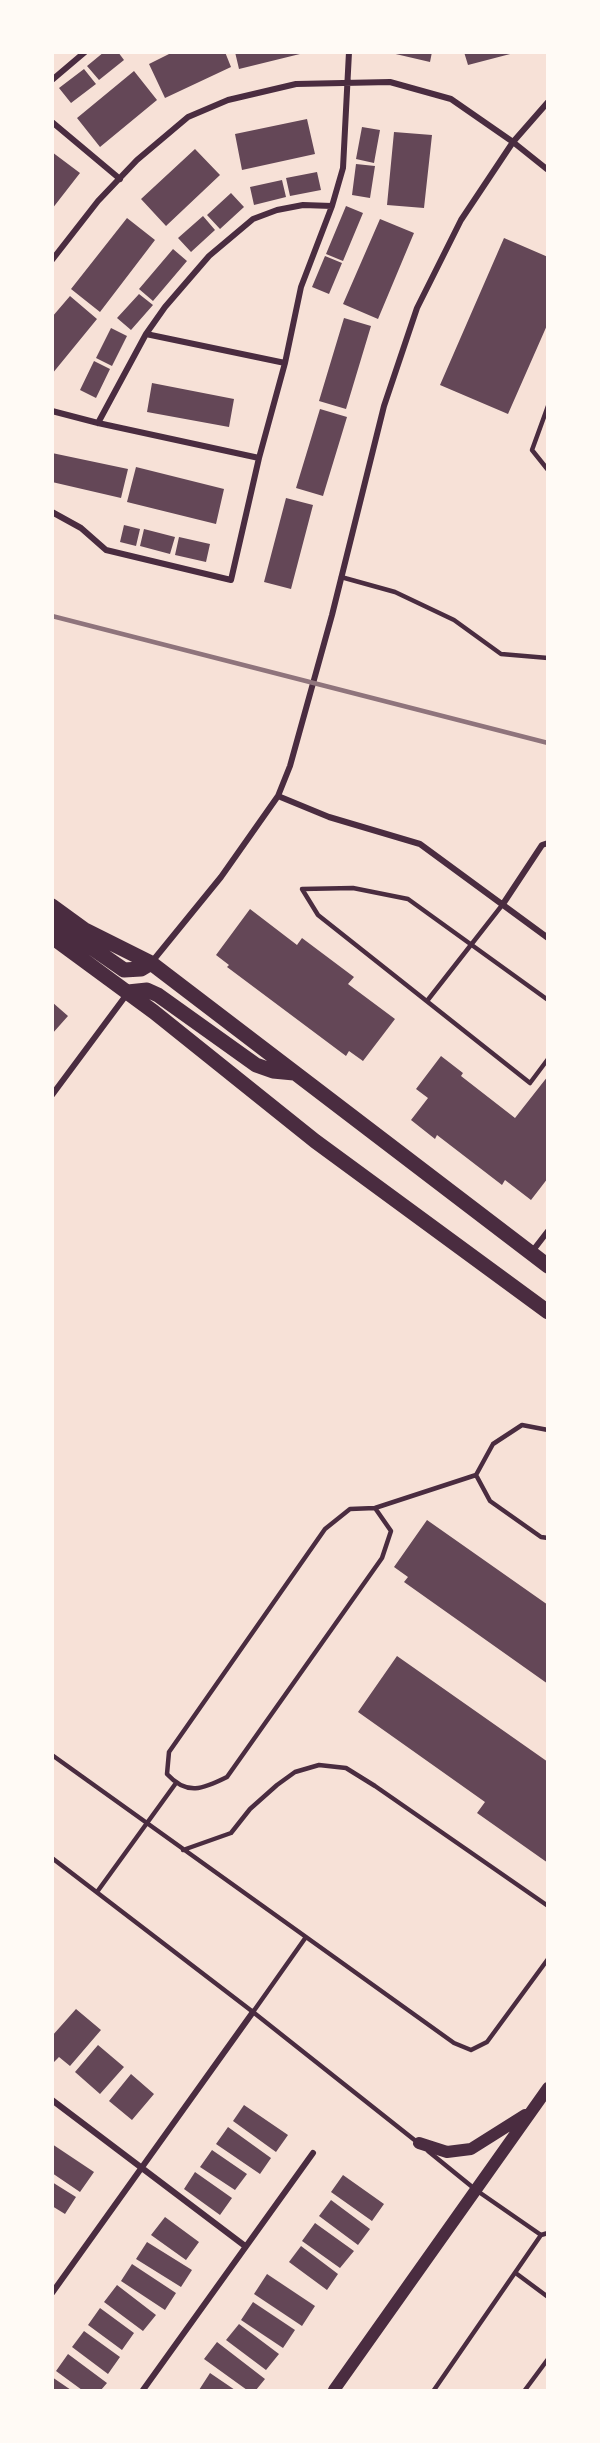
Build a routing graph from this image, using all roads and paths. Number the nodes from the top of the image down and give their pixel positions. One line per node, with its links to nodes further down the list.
1 (85, 52): 3 (street)
2 (349, 52): 4 (street)
3 (52, 80)
4 (349, 82): 7 (street); 9 (street); 10 (street)
5 (548, 102): 7 (street)
6 (52, 122): 9 (street)
7 (513, 142): 8 (street); 20 (street)
8 (548, 170)
9 (120, 179): 11 (street)
10 (332, 206): 12 (street); 13 (street)
11 (52, 260)
12 (146, 334): 13 (street); 16 (street)
13 (285, 363): 17 (street)
14 (548, 406): 18 (lane)
15 (52, 411): 16 (street)
16 (98, 423): 17 (street)
17 (259, 458): 19 (street)
18 (548, 470)
19 (52, 512)
20 (341, 577): 21 (lane); 22 (street)
21 (548, 658)
22 (278, 796): 24 (street); 30 (street)
23 (548, 843): 24 (street)
24 (503, 904): 28 (street); 29 (lane)
25 (52, 906): 30 (main road)
26 (52, 920): 30 (main road)
27 (52, 937): 31 (main road)
28 (548, 938)
29 (471, 944): 32 (lane); 33 (lane); 33 (lane)
30 (151, 963): 35 (main road)
31 (128, 992): 35 (main road); 36 (street); 40 (main road)
32 (548, 1000)
33 (427, 1001): 34 (lane)
34 (548, 1059)
35 (294, 1073): 38 (main road)
36 (52, 1095)
37 (548, 1231): 38 (street)
38 (530, 1254): 39 (main road)
39 (548, 1266)
40 (548, 1312)
41 (548, 1430): 42 (lane)
42 (476, 1475): 43 (lane); 44 (lane)
43 (375, 1508): 46 (lane); 46 (lane)
44 (548, 1538)
45 (52, 1755): 47 (lane)
46 (176, 1783): 47 (lane)
47 (147, 1824): 48 (lane); 50 (lane)
48 (183, 1850): 51 (lane); 52 (lane)
49 (52, 1858): 50 (lane)
50 (97, 1892): 54 (lane)
51 (548, 1906)
52 (306, 1937): 53 (lane); 54 (lane)
53 (548, 1959)
54 (253, 2012): 58 (lane); 60 (street)
55 (548, 2088): 57 (main road)
56 (52, 2100): 60 (street)
57 (531, 2112): 58 (main road); 61 (main road)
58 (420, 2144): 61 (lane)
59 (313, 2153): 64 (street)
60 (140, 2168): 64 (street); 66 (street)
61 (476, 2190): 63 (lane); 70 (main road)
62 (548, 2233): 63 (lane)
63 (542, 2235): 65 (lane)
64 (246, 2246): 69 (street)
65 (517, 2274): 67 (lane); 71 (lane)
66 (52, 2293)
67 (548, 2296)
68 (548, 2359): 72 (lane)
69 (143, 2391)
70 (334, 2391)
71 (434, 2391)
72 (525, 2391)

